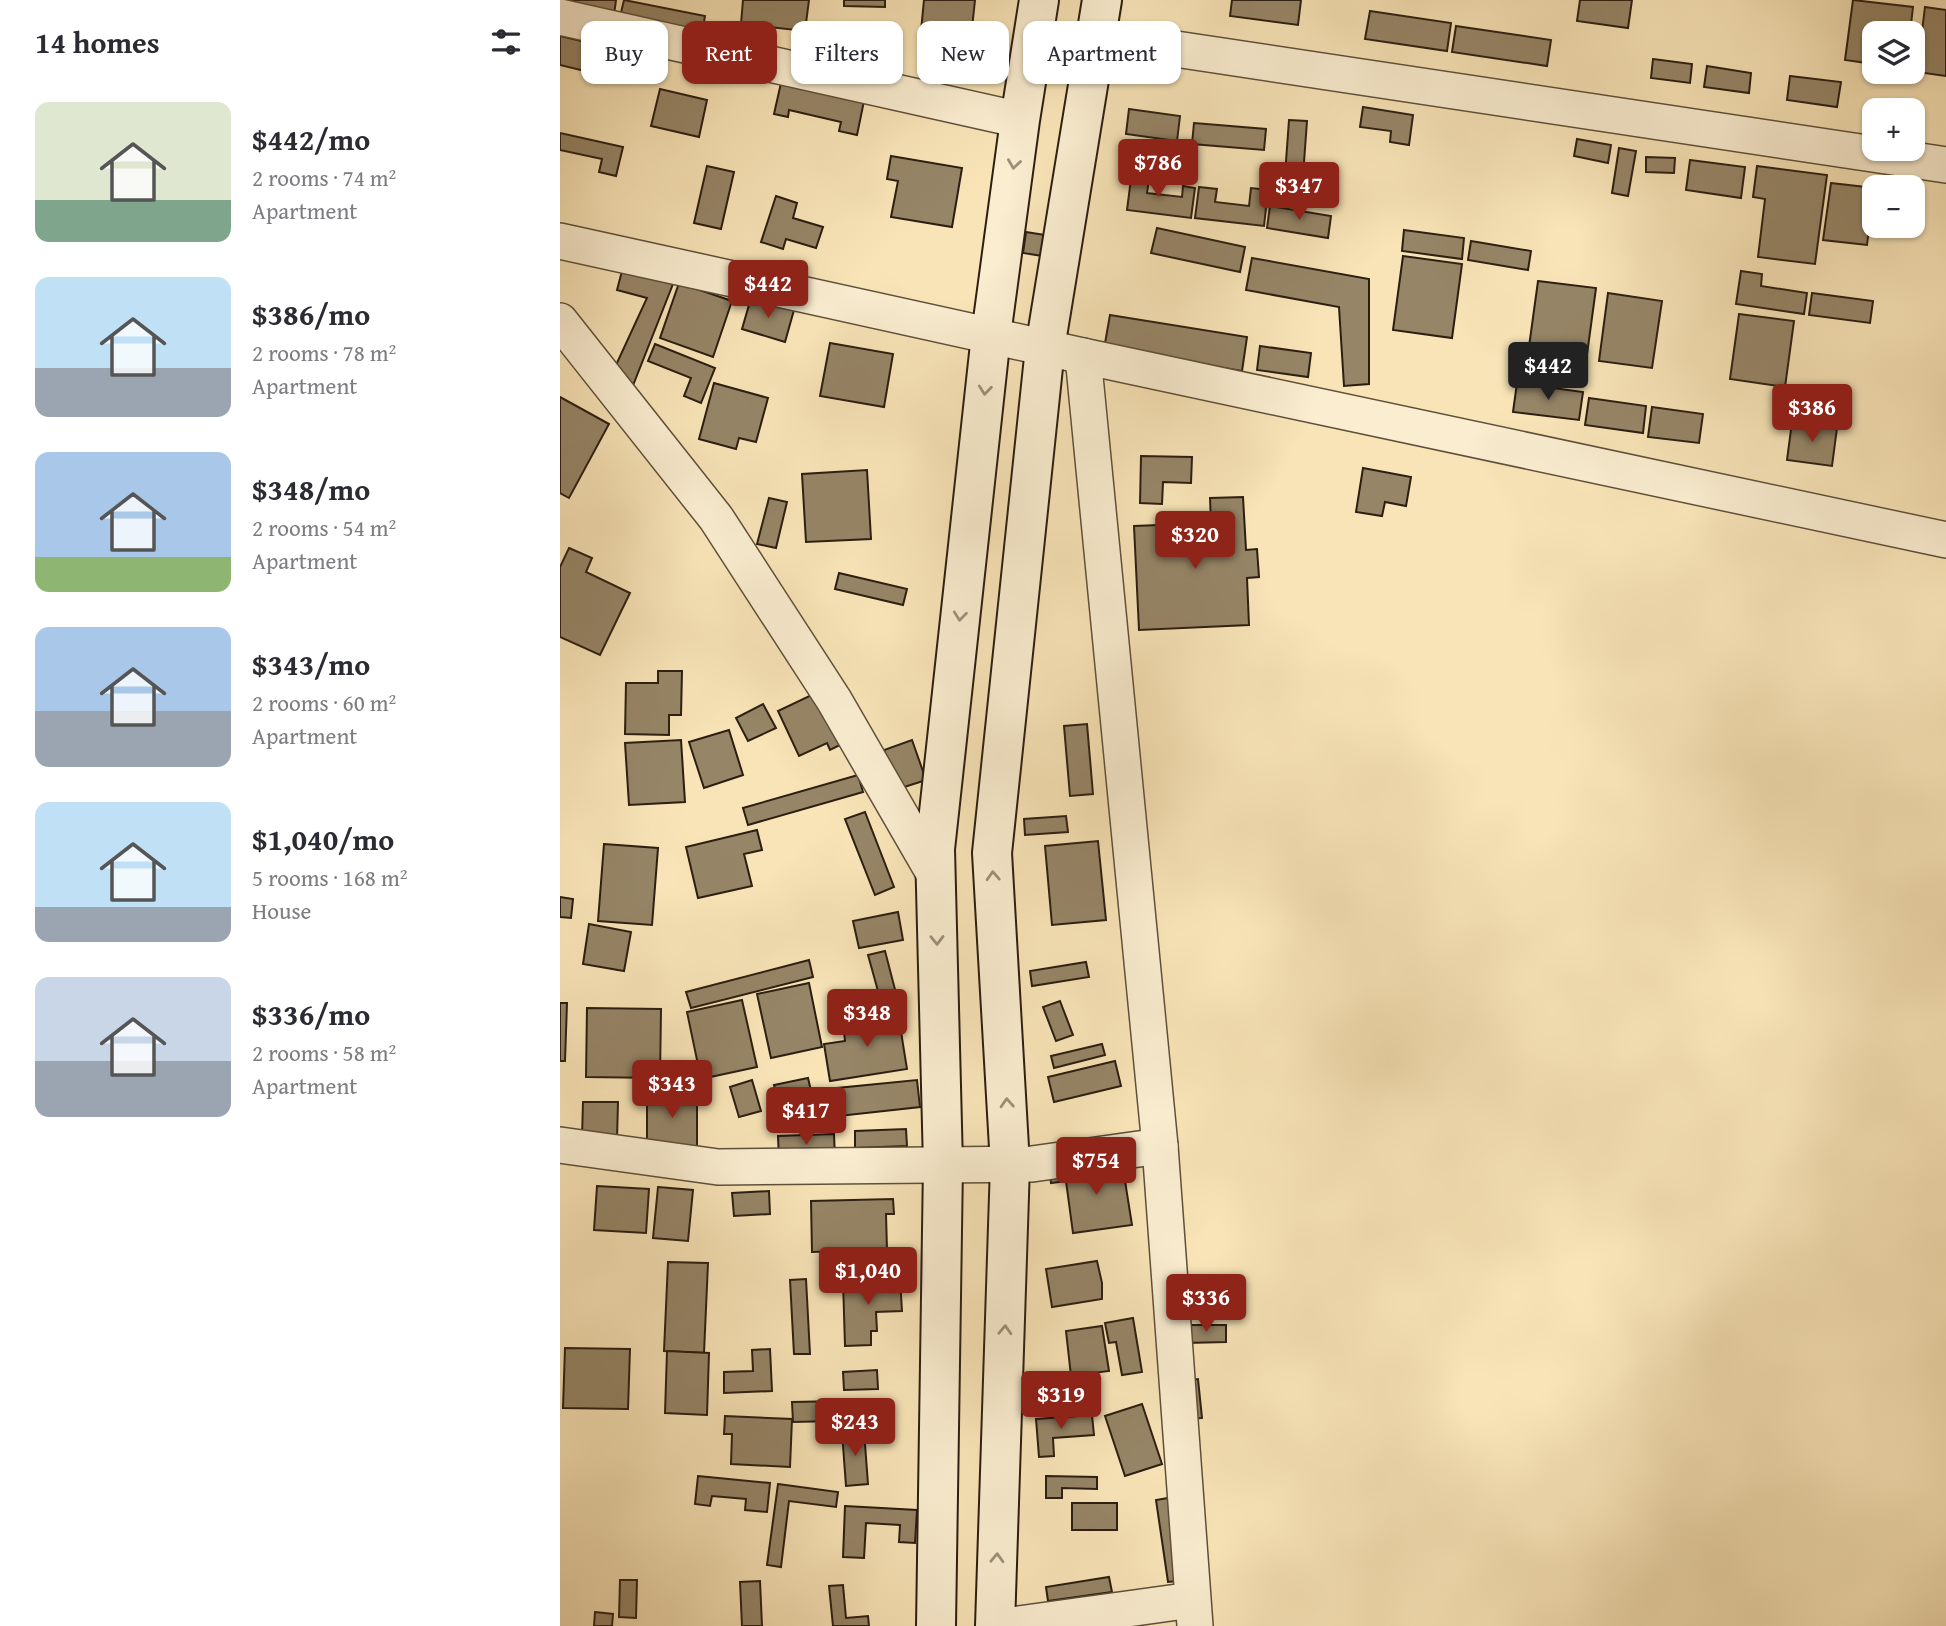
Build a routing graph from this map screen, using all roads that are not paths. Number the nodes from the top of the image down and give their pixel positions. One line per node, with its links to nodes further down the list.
1 (1039, 0): 4 (street)
2 (560, 17): 4 (street)
3 (1099, 18): 5 (street); 9 (street)
4 (1020, 120): 8 (street, one-way to 8)
5 (1946, 165)
6 (560, 241): 8 (street)
7 (560, 321): 12 (street)
8 (991, 335): 9 (street); 12 (street, one-way to 12)
9 (1045, 348): 10 (street); 16 (street, one-way to 9)
10 (1083, 356): 11 (street); 14 (street)
11 (1946, 540)
12 (935, 875): 15 (street, one-way to 15)
13 (560, 1145): 15 (street)
14 (1160, 1146): 16 (street); 17 (street)
15 (943, 1165): 16 (street); 18 (street)
16 (1010, 1165): 19 (street, one-way to 16)
17 (1194, 1613): 20 (street)
18 (936, 1626)
19 (995, 1626)
20 (1004, 1626)

